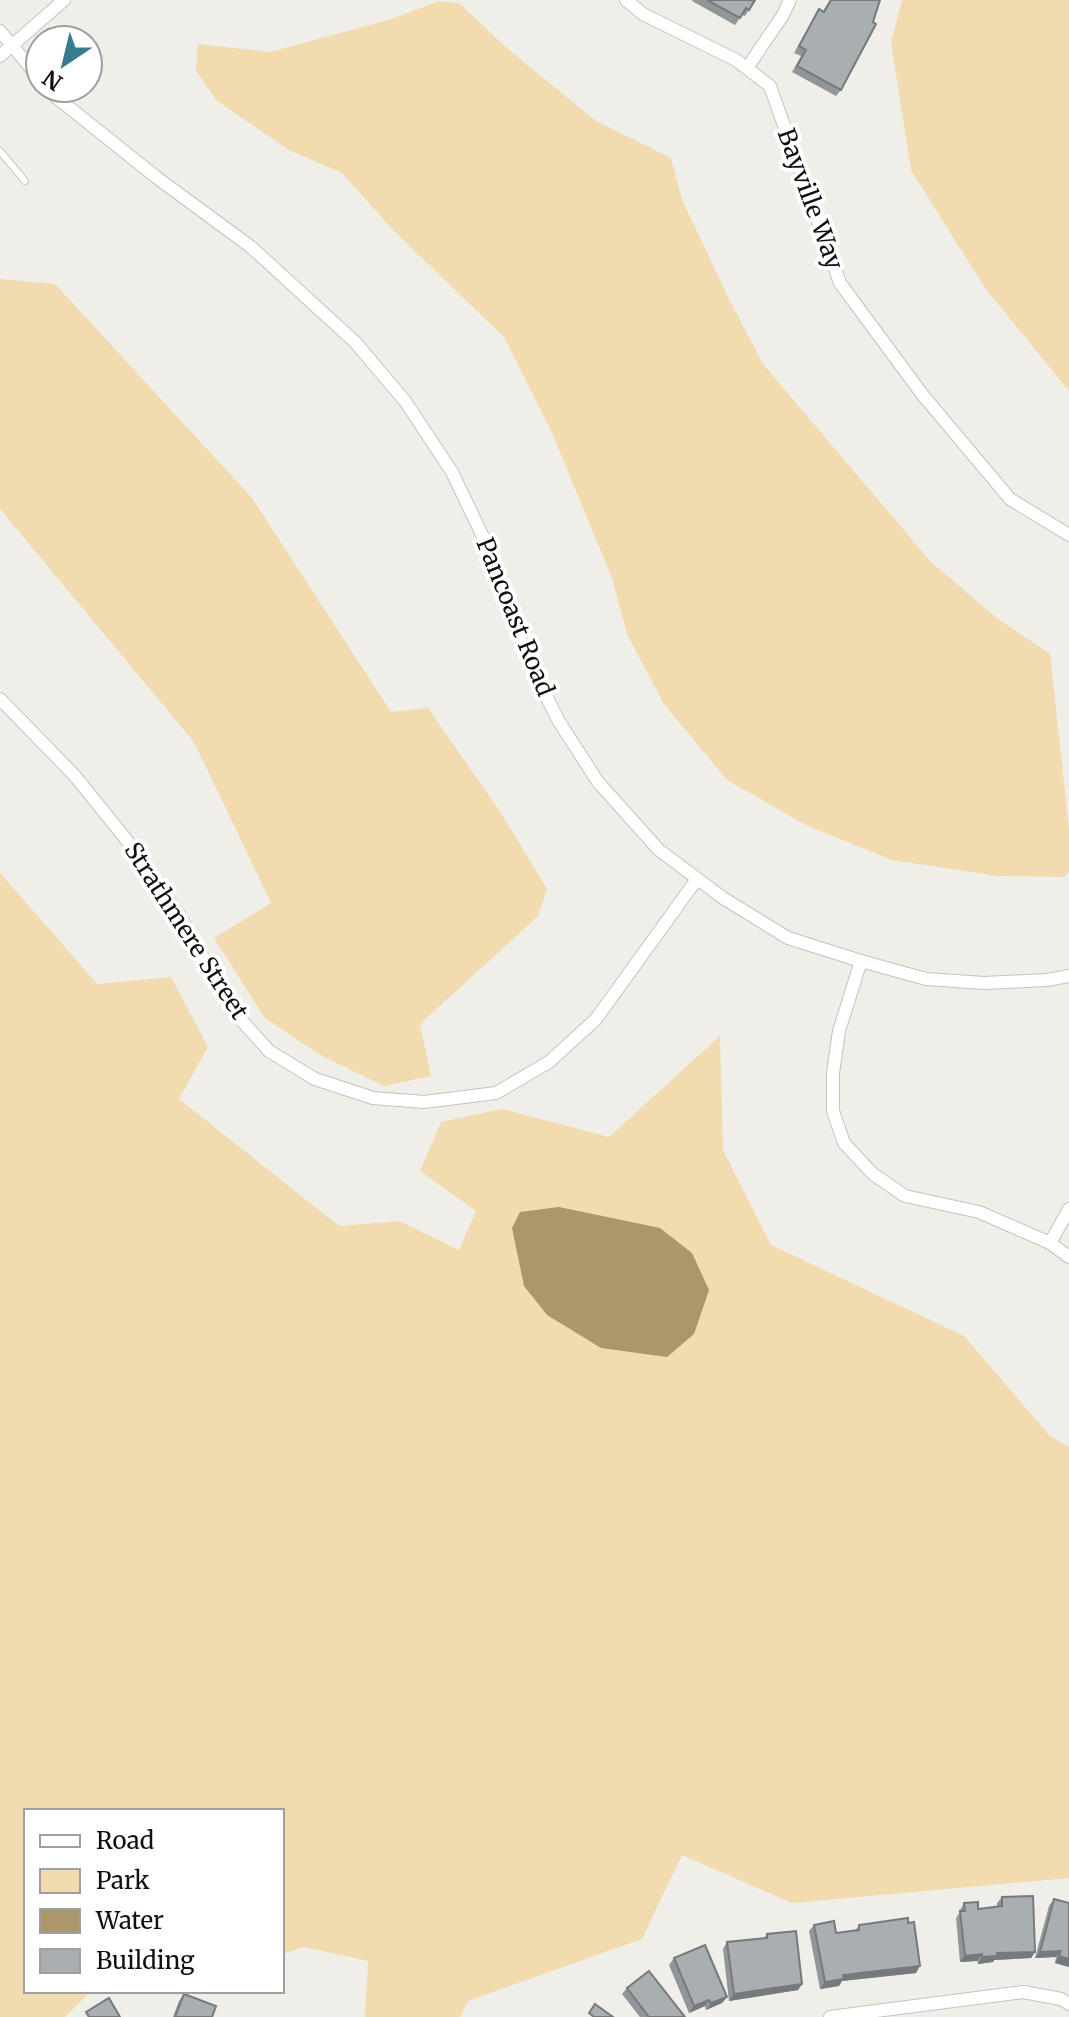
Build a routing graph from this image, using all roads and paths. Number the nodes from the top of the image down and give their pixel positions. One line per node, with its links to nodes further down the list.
1 (64, 0): 5 (street)
2 (626, 0): 8 (street, Bayville Way)
3 (790, 0): 8 (street)
4 (0, 31): 5 (street)
5 (11, 46): 6 (street); 7 (street)
6 (0, 56)
7 (24, 61)
8 (747, 68): 12 (street, Bayville Way)
9 (65, 104): 14 (street, Pancoast Road)
10 (0, 151): 11 (lane)
11 (25, 181)
12 (1069, 535)
13 (0, 699): 14 (street, Strathmere Street)
14 (697, 879): 15 (street, Pancoast Road)
15 (861, 961): 16 (street, Pancoast Road); 18 (street)
16 (1069, 976)
17 (1069, 1209): 18 (street)
18 (1050, 1243): 19 (street)
19 (1069, 1257)
20 (1069, 2004): 21 (street)
21 (830, 2017)

